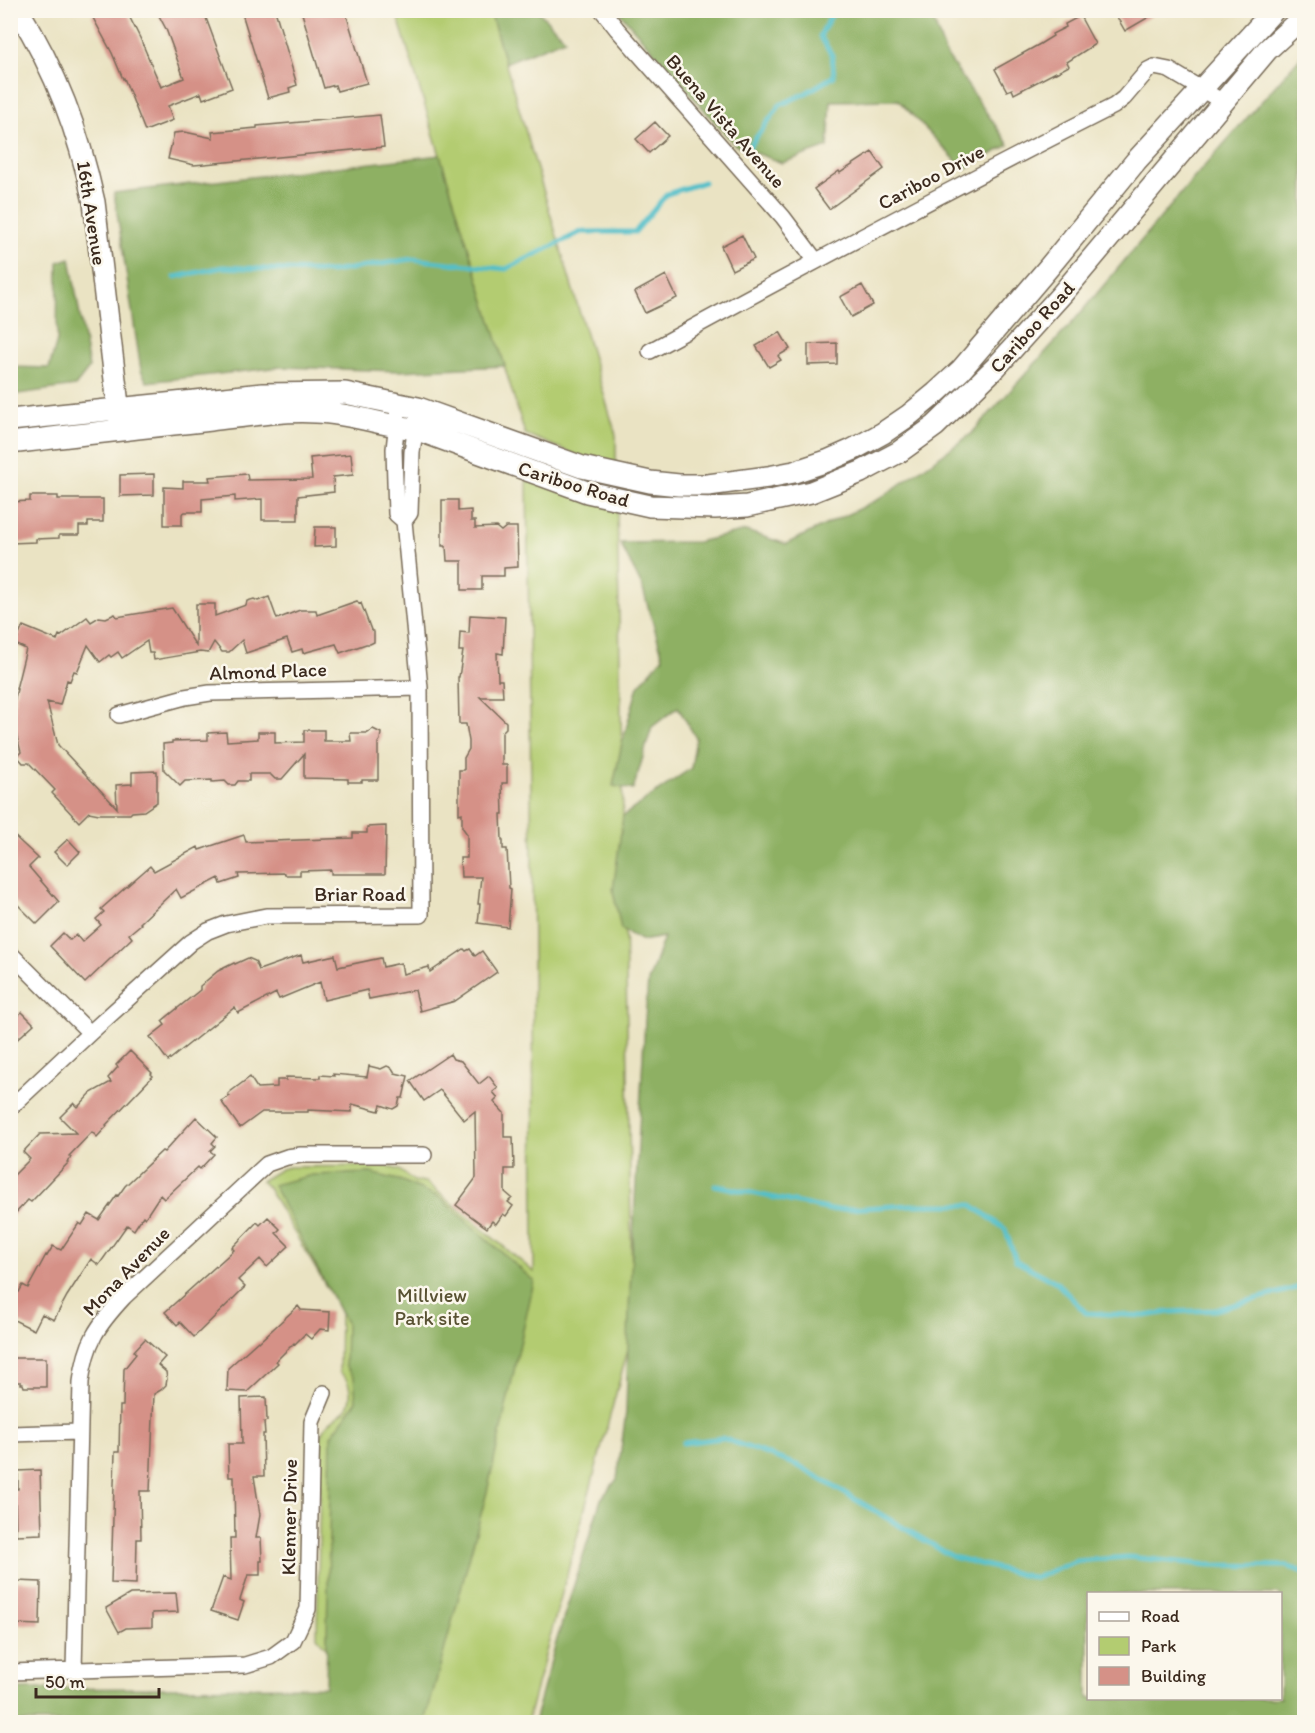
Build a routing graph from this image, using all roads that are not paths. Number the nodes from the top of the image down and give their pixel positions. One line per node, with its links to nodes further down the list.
1 (18, 10): 10 (street, 16th Avenue)
2 (602, 10): 7 (street, Buena Vista Avenue)
3 (1274, 10): 5 (street, Cariboo Road)
4 (1305, 16): 6 (street, Cariboo Road)
5 (1201, 88): 6 (street, Cariboo Drive); 7 (street, Cariboo Drive); 9 (street, Cariboo Road)
6 (1223, 102): 12 (street, Cariboo Road)
7 (816, 261): 8 (street, Cariboo Drive)
8 (650, 351)
9 (409, 406): 10 (street, Cariboo Road); 12 (street, Briar Road)
10 (120, 419): 11 (street, Cariboo Road); 12 (street, Cariboo Road); 13 (street, Cariboo Road)
11 (10, 420)
12 (406, 428): 14 (street, Briar Road)
13 (10, 443)
14 (420, 688): 15 (street, Almond Place); 17 (street, Briar Road)
15 (119, 715)
16 (10, 953): 17 (street)
17 (90, 1033): 18 (street, Briar Road)
18 (10, 1108)
19 (424, 1155): 21 (street, Mona Avenue)
20 (324, 1393): 23 (street, Klenner Drive)
21 (79, 1432): 22 (street); 23 (street, Mona Avenue)
22 (10, 1434)
23 (74, 1670): 24 (street)
24 (10, 1672)

